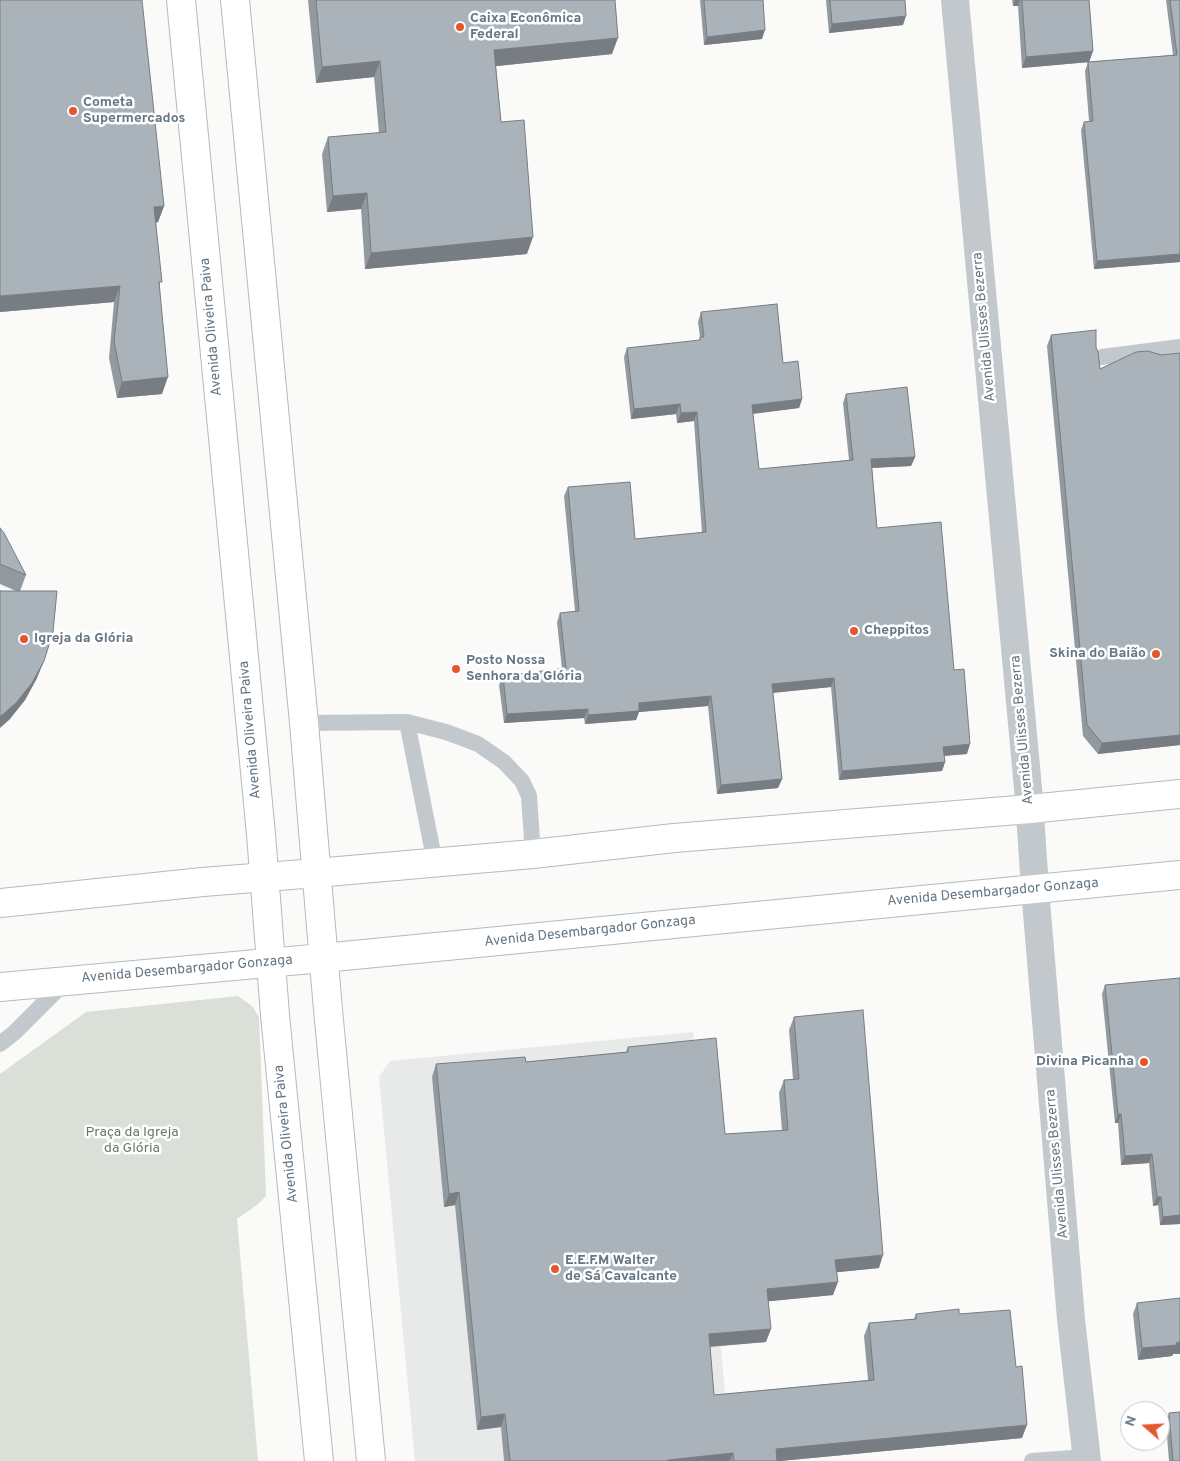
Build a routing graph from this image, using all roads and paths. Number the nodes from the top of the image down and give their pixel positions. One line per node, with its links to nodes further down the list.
1 (181, 0): 14 (main road, Avenida Oliveira Paiva)
2 (235, 0): 7 (main road)
3 (955, 0): 9 (street, Avenida Ulisses Bezerra)
4 (1180, 348): 5 (lane)
5 (1102, 357)
6 (407, 722): 7 (lane); 10 (lane); 11 (lane)
7 (304, 723): 12 (main road)
8 (1180, 794): 9 (main road)
9 (1030, 809): 10 (main road); 15 (street, Avenida Ulisses Bezerra)
10 (533, 854): 11 (main road)
11 (435, 862): 12 (main road)
12 (316, 873): 14 (main road); 17 (main road)
13 (1180, 875): 15 (main road, Avenida Desembargador Gonzaga)
14 (265, 877): 16 (main road); 18 (main road, Avenida Oliveira Paiva)
15 (1035, 889): 17 (main road, Avenida Desembargador Gonzaga); 22 (street, Avenida Ulisses Bezerra)
16 (0, 903)
17 (323, 958): 18 (main road, Avenida Desembargador Gonzaga); 24 (main road)
18 (271, 963): 19 (main road, Avenida Desembargador Gonzaga); 23 (main road, Avenida Oliveira Paiva)
19 (66, 981): 20 (main road, Avenida Desembargador Gonzaga); 21 (lane)
20 (0, 987)
21 (0, 1044)
22 (1086, 1459): 25 (lane)
23 (318, 1461)
24 (371, 1461)
25 (1032, 1461)

